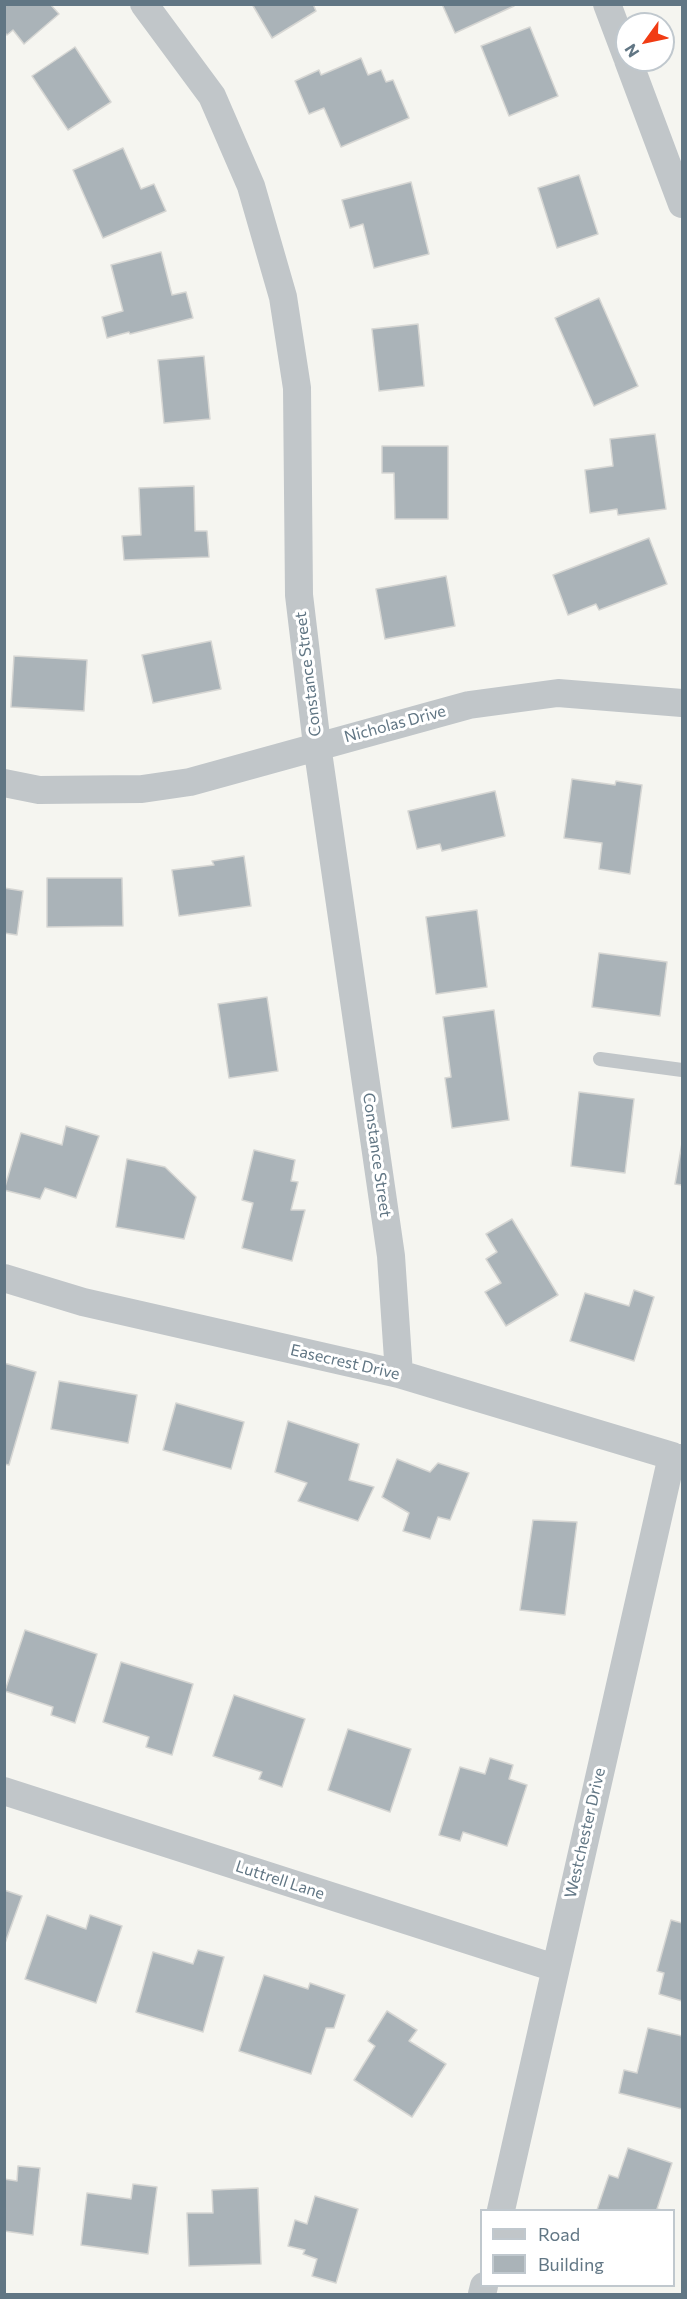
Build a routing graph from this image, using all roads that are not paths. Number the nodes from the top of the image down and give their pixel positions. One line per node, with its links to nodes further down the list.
1 (144, 4): 7 (street, Constance Street)
2 (607, 4): 3 (street)
3 (615, 25)
4 (633, 72): 5 (street)
5 (682, 204)
6 (682, 703): 7 (street, Nicholas Drive)
7 (317, 745): 8 (street, Nicholas Drive); 12 (street, Constance Street)
8 (4, 783)
9 (600, 1059): 10 (lane)
10 (682, 1070)
11 (4, 1278): 12 (street, Easecrest Drive)
12 (399, 1374): 13 (street, Easecrest Drive)
13 (677, 1457): 15 (street, Westchester Drive)
14 (4, 1791): 15 (street, Luttrell Lane)
15 (555, 1968): 16 (street, Westchester Drive)
16 (501, 2209)

